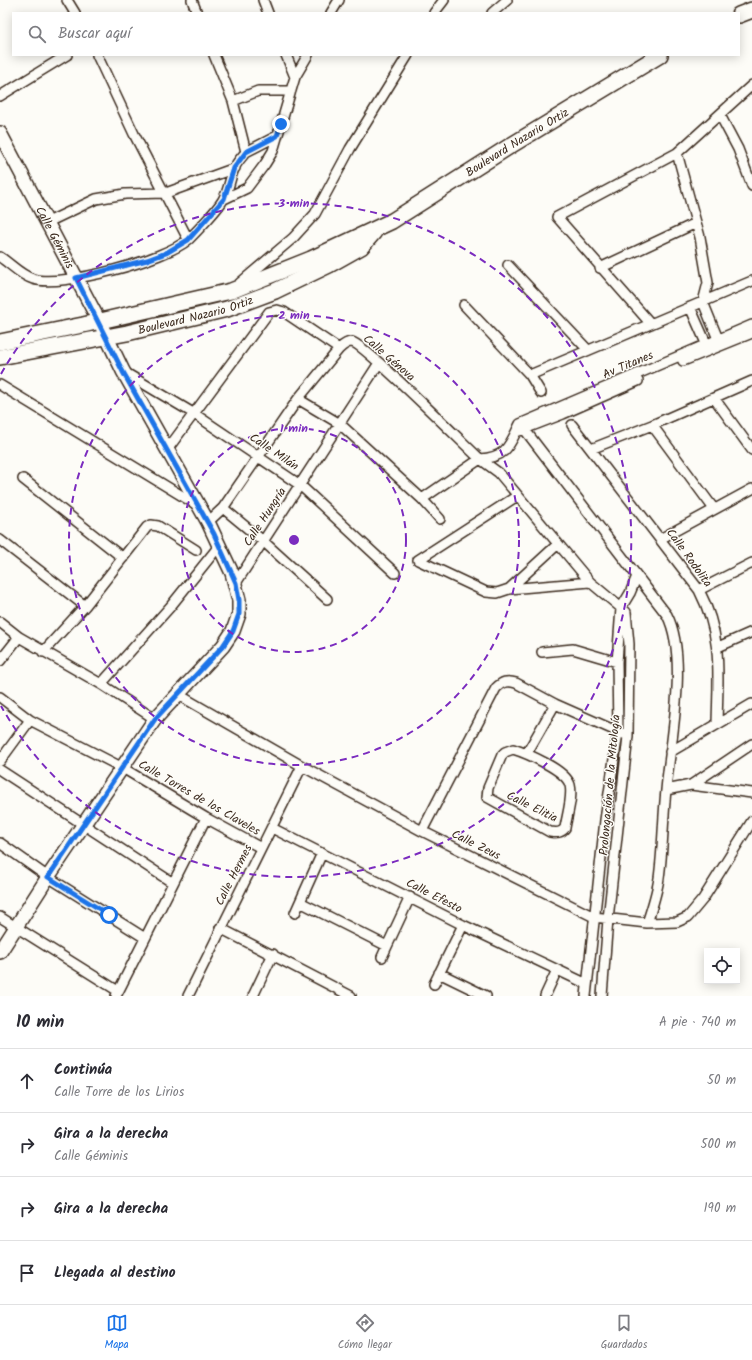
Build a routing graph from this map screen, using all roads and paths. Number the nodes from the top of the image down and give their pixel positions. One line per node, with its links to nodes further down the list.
1 (67, 0): 8 (street)
2 (192, 0): 9 (street)
3 (263, 0): 10 (street)
4 (339, 0): 11 (street)
5 (444, 0): 12 (street)
6 (507, 0): 13 (street)
7 (752, 10): 14 (main road)
8 (74, 12)
9 (197, 12)
10 (268, 12)
11 (332, 12)
12 (436, 12)
13 (493, 12)
14 (740, 15)
15 (65, 56): 25 (street)
16 (97, 56): 34 (street)
17 (214, 56): 26 (street)
18 (286, 56): 22 (street)
19 (307, 56): 22 (street)
20 (407, 56): 45 (street)
21 (658, 56): 38 (main road, Boulevard Nazario Ortiz)
22 (295, 77): 24 (street)
23 (752, 85): 27 (street)
24 (291, 91): 26 (street); 29 (street)
25 (0, 96)
26 (233, 101): 30 (street)
27 (720, 115): 31 (street); 33 (street)
28 (0, 133): 36 (street, Calle Géminis)
29 (277, 136): 30 (street); 35 (street)
30 (246, 152): 32 (street)
31 (677, 153): 37 (street); 42 (street)
32 (234, 168): 34 (street); 35 (street)
33 (752, 186)
34 (166, 193): 36 (street); 39 (street)
35 (224, 199): 39 (street)
36 (48, 222): 43 (street, Calle Géminis)
37 (696, 223): 42 (street); 46 (street)
38 (374, 231): 45 (main road, Boulevard Nazario Ortiz); 53 (main road, Boulevard Nazario Ortiz)
39 (188, 240): 43 (street)
40 (0, 257): 43 (street)
41 (508, 265): 58 (street)
42 (600, 268): 50 (street)
43 (76, 278): 49 (street, Calle Géminis)
44 (752, 281): 46 (street)
45 (231, 291): 49 (main road, Boulevard Nazario Ortiz)
46 (703, 302): 48 (street); 55 (street)
47 (464, 305): 62 (street)
48 (690, 307): 50 (street); 56 (street)
49 (99, 321): 53 (street, Calle Géminis); 54 (main road, Boulevard Nazario Ortiz)
50 (651, 324): 58 (street)
51 (752, 325): 55 (street, Av Titanes)
52 (752, 333): 55 (street, Av Titanes)
53 (107, 337): 59 (main road, Boulevard Nazario Ortiz); 61 (street, Calle Géminis)
54 (0, 342)
55 (719, 343): 56 (street, Av Titanes)
56 (708, 348): 72 (street, Av Titanes)
57 (339, 349): 60 (street, Calle Génova); 67 (street); 68 (street)
58 (588, 350): 62 (street)
59 (0, 357)
60 (380, 363): 69 (street, Calle Hungría); 77 (street, Calle Génova)
61 (123, 372): 68 (street, Calle Milán); 74 (street, Calle Géminis)
62 (530, 375): 65 (street)
63 (752, 381): 66 (street)
64 (0, 385): 83 (street)
65 (542, 393)
66 (714, 398): 71 (street); 75 (street)
67 (298, 399): 69 (street); 76 (street)
68 (193, 413): 74 (street); 76 (street, Calle Milán)
69 (340, 424): 79 (street, Calle Hungría); 82 (street)
70 (572, 425): 73 (street, Calle Rodolita)
71 (652, 425): 73 (street); 85 (street)
72 (521, 430): 77 (street); 97 (street)
73 (591, 449): 88 (street, Calle Rodolita)
74 (167, 450): 83 (street, Calle Géminis)
75 (752, 450)
76 (258, 456): 79 (street, Calle Milán); 84 (street)
77 (480, 460): 81 (street, Calle Génova); 82 (street)
78 (23, 479): 94 (street)
79 (300, 484): 90 (street, Calle Hungría); 96 (street, Calle Milán)
80 (752, 489): 85 (street)
81 (517, 496): 91 (street, Calle Génova); 100 (street)
82 (422, 498): 86 (street)
83 (199, 506): 87 (street, Calle Géminis)
84 (223, 508): 87 (street); 90 (street)
85 (714, 509): 88 (street)
86 (440, 519)
87 (208, 522): 92 (street, Calle Géminis)
88 (660, 539): 101 (street, Calle Rodolita)
89 (0, 540): 103 (street)
90 (263, 541): 99 (street, Calle Hungría); 102 (street)
91 (558, 544): 98 (street, Calle Génova); 100 (street)
92 (219, 546): 99 (street, Calle Géminis); 113 (street)
93 (196, 550): 94 (street)
94 (123, 558): 103 (street)
95 (752, 563): 101 (street)
96 (395, 572)
97 (637, 576): 104 (street); 124 (street)
98 (590, 582): 100 (street); 104 (street, Calle Génova)
99 (236, 583): 114 (street, Calle Géminis)
100 (509, 588)
101 (699, 590): 108 (street, Calle Rodolita)
102 (326, 599)
103 (85, 606): 109 (street)
104 (621, 608): 112 (street, Prolongación de la Mitología); 122 (street, Prolongación de la Mitología)
105 (0, 622): 107 (street)
106 (752, 632): 108 (street)
107 (19, 637): 109 (street); 111 (street)
108 (718, 647): 120 (street, Calle Rodolita)
109 (43, 652): 113 (street)
110 (542, 652): 112 (street)
111 (0, 661)
112 (617, 662): 121 (street, Prolongación de la Mitología)
113 (101, 684): 118 (street)
114 (179, 695): 118 (street, Calle Géminis); 127 (street, Calle Zeus)
115 (0, 697): 119 (street, Calle Torres de los Claveles)
116 (555, 704): 121 (street); 125 (street); 137 (street)
117 (752, 704): 120 (street)
118 (155, 719): 128 (street, Calle Géminis)
119 (30, 720): 126 (street); 128 (street, Calle Torres de los Claveles)
120 (718, 724): 124 (street)
121 (618, 732): 122 (street); 147 (street, Prolongación de la Mitología)
122 (628, 736): 148 (street, Prolongación de la Mitología)
123 (752, 744): 130 (street)
124 (670, 752): 131 (street)
125 (527, 753): 125 (street, Calle Elitia)
126 (0, 761)
127 (302, 766): 136 (street, Calle Hermes); 137 (street, Calle Zeus)
128 (121, 767): 133 (street, Calle Torres de los Claveles); 135 (street, Calle Géminis)
129 (0, 770): 135 (street)
130 (691, 785): 131 (street); 132 (street)
131 (666, 790): 149 (street)
132 (752, 793)
133 (206, 818): 139 (street, Calle Torres de los Claveles); 142 (street)
134 (752, 821): 149 (street, Calle Zeus)
135 (83, 825): 141 (street, Calle Géminis); 142 (street)
136 (272, 828): 139 (street, Calle Hermes); 140 (street, Calle Efesto)
137 (422, 831): 147 (street, Calle Zeus)
138 (0, 843): 141 (street)
139 (261, 848): 152 (street, Calle Hermes)
140 (322, 852): 143 (street, Calle Efesto); 144 (street)
141 (48, 877): 151 (street, Calle Géminis); 153 (street)
142 (173, 884): 153 (street)
143 (410, 898): 150 (street, Calle Efesto); 154 (street)
144 (300, 902): 145 (street); 154 (street)
145 (295, 913)
146 (0, 917): 151 (street)
147 (594, 917): 148 (street, Calle Zeus); 161 (street, Prolongación de la Mitología)
148 (608, 919): 149 (street, Calle Zeus); 169 (street, Prolongación de la Mitología)
149 (647, 922)
150 (463, 924): 158 (street, Calle Efesto); 159 (street)
151 (16, 927): 155 (street, Calle Géminis); 162 (street)
152 (220, 928): 156 (street); 163 (street, Calle Hermes)
153 (145, 938): 162 (street)
154 (387, 946): 157 (street)
155 (0, 952)
156 (273, 954): 164 (street); 165 (street)
157 (382, 957)
158 (557, 970): 161 (street, Calle Efesto); 167 (street)
159 (439, 973): 160 (street); 166 (street)
160 (434, 984)
161 (587, 984): 168 (street, Prolongación de la Mitología)
162 (117, 994)
163 (188, 996)
164 (253, 996)
165 (351, 996)
166 (486, 996)
167 (545, 996)
168 (586, 996)
169 (602, 996)

